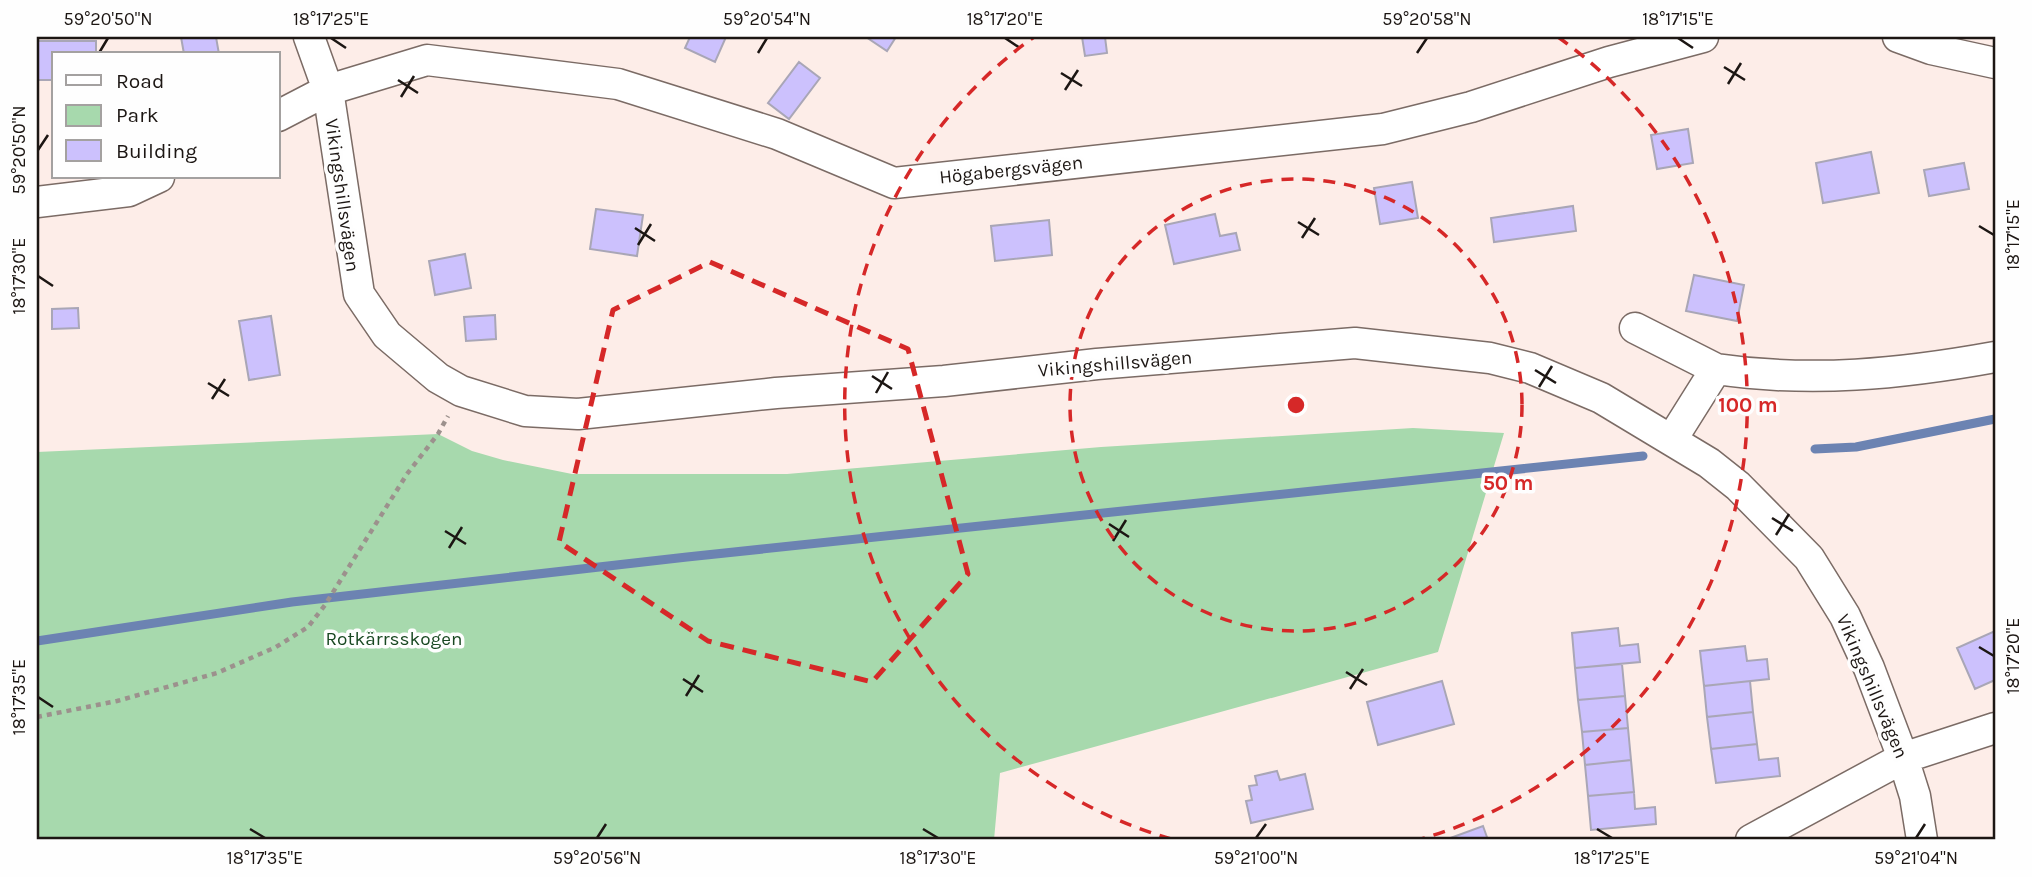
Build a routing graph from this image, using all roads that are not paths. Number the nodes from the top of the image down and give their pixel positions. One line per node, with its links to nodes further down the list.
1 (309, 37): 6 (street, Vikingshillsvägen)
2 (1703, 37): 4 (street, Högabergsvägen)
3 (1898, 37): 5 (street)
4 (436, 48): 6 (street, Högabergsvägen)
5 (1995, 62)
6 (328, 90): 7 (street, Högabergsvägen); 13 (street, Vikingshillsvägen)
7 (280, 115)
8 (157, 178): 9 (street)
9 (37, 202)
10 (1635, 328): 12 (street)
11 (1995, 357): 12 (street)
12 (1716, 369): 13 (street)
13 (1672, 439): 15 (street, Vikingshillsvägen)
14 (1995, 728): 15 (street)
15 (1903, 758): 16 (street); 17 (street, Vikingshillsvägen)
16 (1751, 840)
17 (1922, 840)

